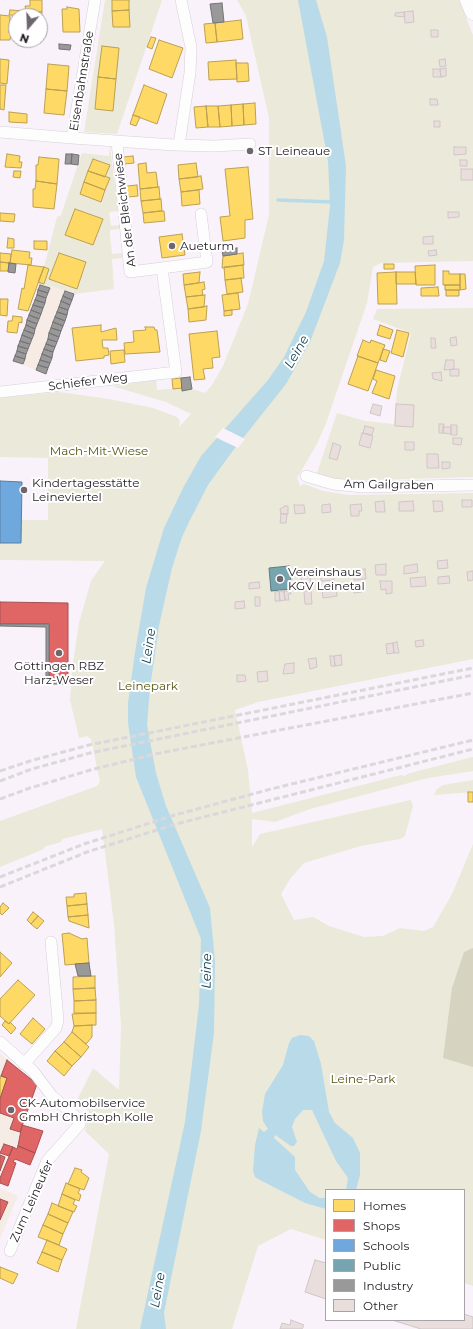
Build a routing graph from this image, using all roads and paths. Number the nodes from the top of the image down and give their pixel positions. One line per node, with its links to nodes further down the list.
1 (95, 0): 6 (street, Eisenbahnstraße)
2 (181, 0): 9 (street)
3 (468, 0): 4 (main road)
4 (473, 12)
5 (0, 132): 6 (street, Eisenbahnstraße)
6 (72, 138): 7 (street)
7 (117, 142): 9 (street); 11 (street, An der Bleichwiese)
8 (250, 144): 9 (street)
9 (179, 145)
10 (201, 214): 11 (street, An der Bleichwiese)
11 (162, 268): 12 (street, Schiefer Weg)
12 (0, 392)
13 (306, 476): 14 (street, Am Gailgraben)
14 (473, 485)
15 (51, 942): 17 (street)
16 (0, 1042): 17 (street, Zum Leineufer)
17 (24, 1064): 18 (street, Zum Leineufer)
18 (10, 1251)

